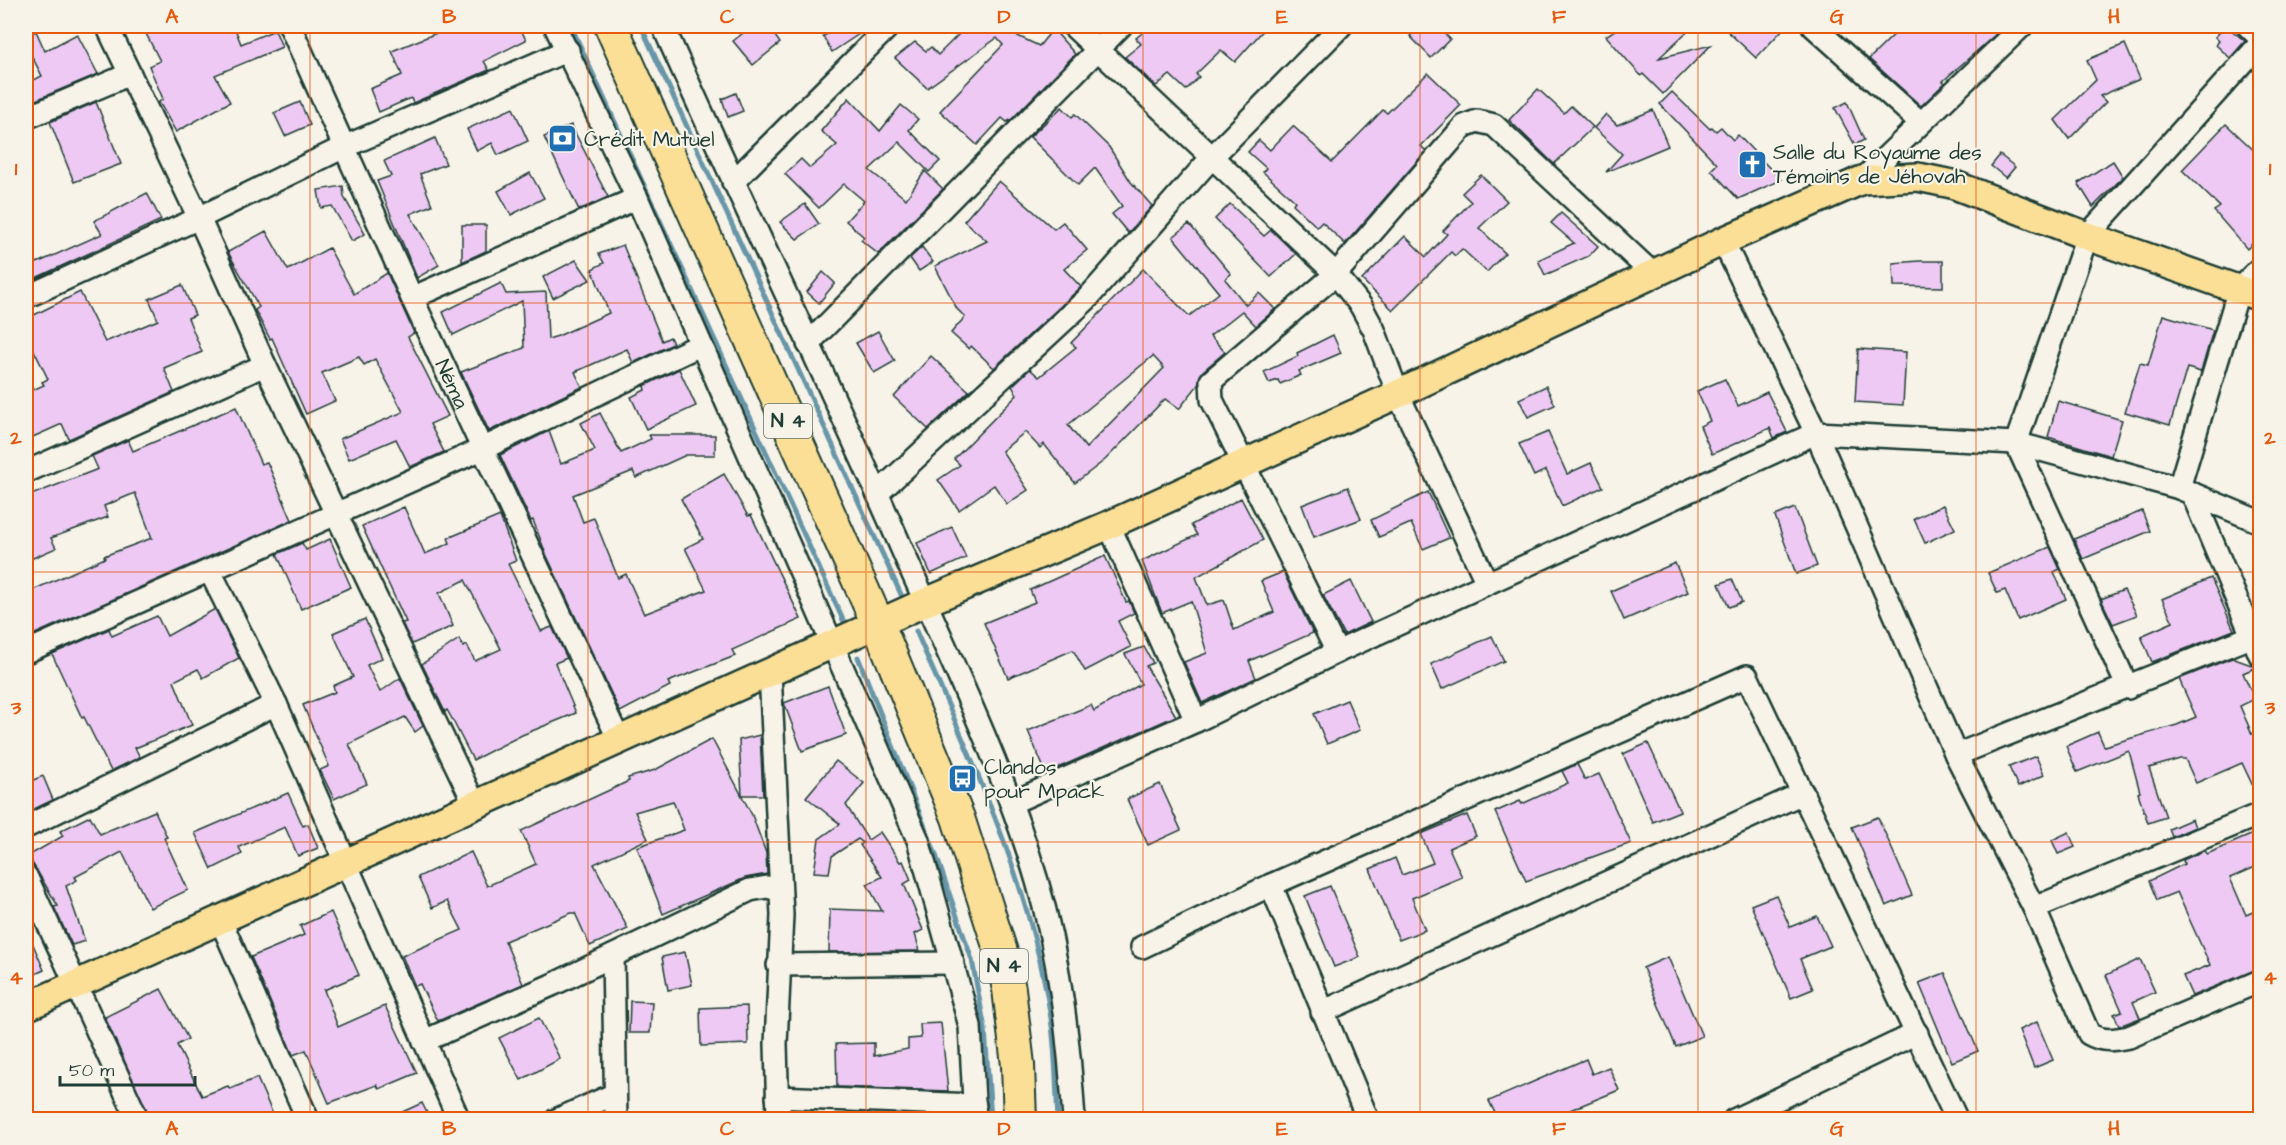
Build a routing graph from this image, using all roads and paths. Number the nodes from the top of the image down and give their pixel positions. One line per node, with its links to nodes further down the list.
1 (107, 26): 17 (street)
2 (290, 26): 20 (street, Néma)
3 (555, 26): 15 (street)
4 (611, 26): 51 (highway, N 4)
5 (663, 26): 23 (street)
6 (889, 26): 23 (street)
7 (1073, 26): 16 (street)
8 (1121, 26): 16 (street)
9 (1341, 26): 21 (street)
10 (2248, 26): 13 (street)
11 (1818, 27): 19 (street)
12 (2011, 29): 19 (street)
13 (2260, 38)
14 (2260, 44): 26 (street)
15 (568, 50): 20 (street); 24 (street)
16 (1097, 50): 21 (street); 35 (street)
17 (130, 74): 18 (street); 25 (street)
18 (26, 118)
19 (1920, 122): 22 (street)
20 (344, 147): 25 (street); 33 (street, Néma)
21 (1213, 156): 29 (street); 44 (street)
22 (1862, 180): 26 (main road); 27 (main road)
23 (733, 182): 35 (street)
24 (637, 198): 33 (street); 34 (street)
25 (199, 218): 32 (street); 36 (street)
26 (2087, 236): 31 (main road); 39 (street)
27 (1723, 241): 30 (main road); 38 (street)
28 (2260, 268): 31 (street)
29 (1336, 274): 30 (street); 37 (street); 41 (street)
30 (1653, 274): 37 (main road)
31 (2250, 293): 43 (street)
32 (26, 297)
33 (412, 298): 40 (street, Néma)
34 (700, 345): 40 (street); 53 (street)
35 (808, 345): 44 (street)
36 (265, 365): 42 (street); 45 (street)
37 (1398, 394): 41 (main road); 49 (street)
38 (1816, 433): 39 (street); 49 (street); 61 (street)
39 (2016, 443): 43 (street); 57 (street)
40 (482, 449): 45 (street); 60 (street, Néma)
41 (1242, 463): 47 (main road); 55 (street)
42 (26, 472)
43 (2185, 491): 46 (street); 52 (street)
44 (878, 494): 50 (street)
45 (338, 512): 48 (street); 64 (street)
46 (2260, 522)
47 (1109, 525): 50 (main road); 59 (street)
48 (210, 571): 54 (street); 58 (street)
49 (1487, 583): 55 (street)
50 (926, 602): 51 (main road); 63 (street)
51 (878, 624): 53 (main road); 92 (highway, N 4)
52 (2258, 642): 57 (street)
53 (831, 645): 56 (main road); 75 (street)
54 (26, 652)
55 (1337, 652): 59 (street)
56 (770, 672): 60 (main road); 70 (street)
57 (2128, 688): 61 (street)
58 (276, 704): 66 (street); 67 (street)
59 (1196, 721): 63 (street)
60 (619, 740): 64 (main road)
61 (1956, 755): 71 (street)
62 (1803, 793): 69 (street); 80 (street); 81 (street)
63 (1011, 803): 93 (street)
64 (475, 805): 67 (main road)
65 (2260, 814): 71 (street)
66 (26, 827)
67 (345, 863): 72 (main road); 82 (street)
68 (26, 876): 78 (street)
69 (1271, 885): 73 (street); 80 (street)
70 (780, 890): 74 (street); 76 (street)
71 (2034, 908): 77 (street)
72 (220, 920): 78 (main road); 87 (street)
73 (1142, 947)
74 (613, 956): 82 (street); 83 (street)
75 (953, 963): 76 (street); 85 (street)
76 (778, 965): 84 (street)
77 (2260, 981)
78 (75, 984): 79 (main road); 86 (street)
79 (26, 1006)
80 (1322, 1012): 94 (street)
81 (1917, 1033): 95 (street); 96 (street)
82 (424, 1041): 88 (street)
83 (615, 1094): 89 (street); 90 (street)
84 (777, 1097): 85 (street); 91 (street)
85 (975, 1112)
86 (138, 1119)
87 (308, 1119)
88 (459, 1119)
89 (556, 1119)
90 (616, 1119)
91 (778, 1119)
92 (1020, 1119)
93 (1074, 1119)
94 (1368, 1119)
95 (1734, 1119)
96 (1957, 1119)

